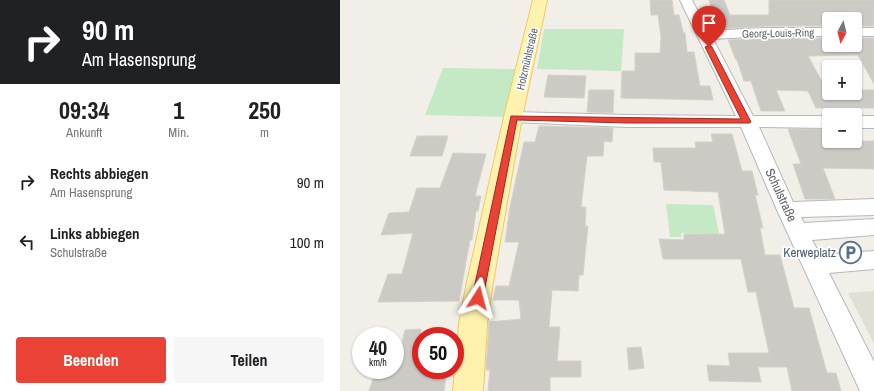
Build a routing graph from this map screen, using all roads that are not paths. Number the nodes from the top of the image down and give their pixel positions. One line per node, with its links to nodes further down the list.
1 (540, 0): 7 (main road, Holzmühlstraße)
2 (686, 0): 6 (street, Schulstraße)
3 (822, 32): 6 (street, Georg-Louis-Ring)
4 (862, 32): 5 (street)
5 (874, 32)
6 (703, 35): 8 (street, Schulstraße)
7 (513, 117): 8 (street); 18 (main road, Holzmühlstraße)
8 (747, 122): 9 (street); 13 (street, Schulstraße)
9 (822, 122)
10 (862, 122): 11 (street)
11 (874, 122)
12 (874, 207): 13 (street)
13 (787, 210): 15 (street, Schulstraße)
14 (874, 227): 15 (street)
15 (798, 232): 17 (street, Schulstraße)
16 (874, 260): 17 (street)
17 (814, 265): 19 (street, Schulstraße)
18 (468, 391)
19 (874, 391)

